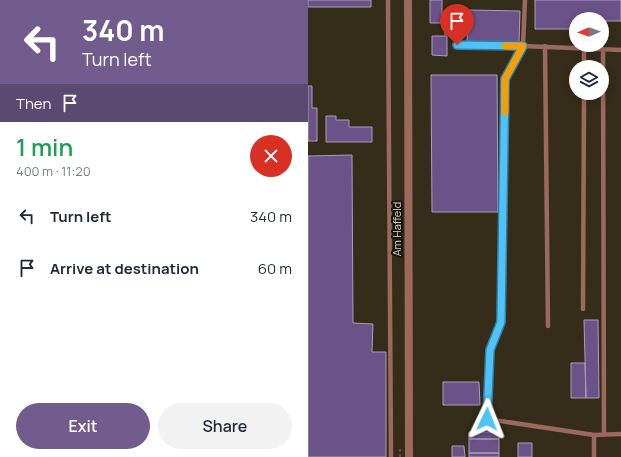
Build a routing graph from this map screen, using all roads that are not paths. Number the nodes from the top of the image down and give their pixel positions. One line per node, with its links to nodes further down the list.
1 (388, 0): 17 (lane)
2 (408, 0): 18 (street, Am Haffeld)
3 (525, 0): 5 (lane)
4 (446, 33): 5 (lane)
5 (523, 46): 6 (lane); 15 (lane)
6 (545, 46): 7 (lane); 13 (lane)
7 (569, 47)
8 (609, 49): 9 (lane)
9 (621, 50)
10 (603, 52): 16 (lane)
11 (584, 100): 12 (lane)
12 (583, 309)
13 (548, 326)
14 (621, 434): 16 (lane)
15 (594, 435): 16 (lane); 19 (lane)
16 (604, 435)
17 (392, 457)
18 (409, 457)
19 (594, 457)

